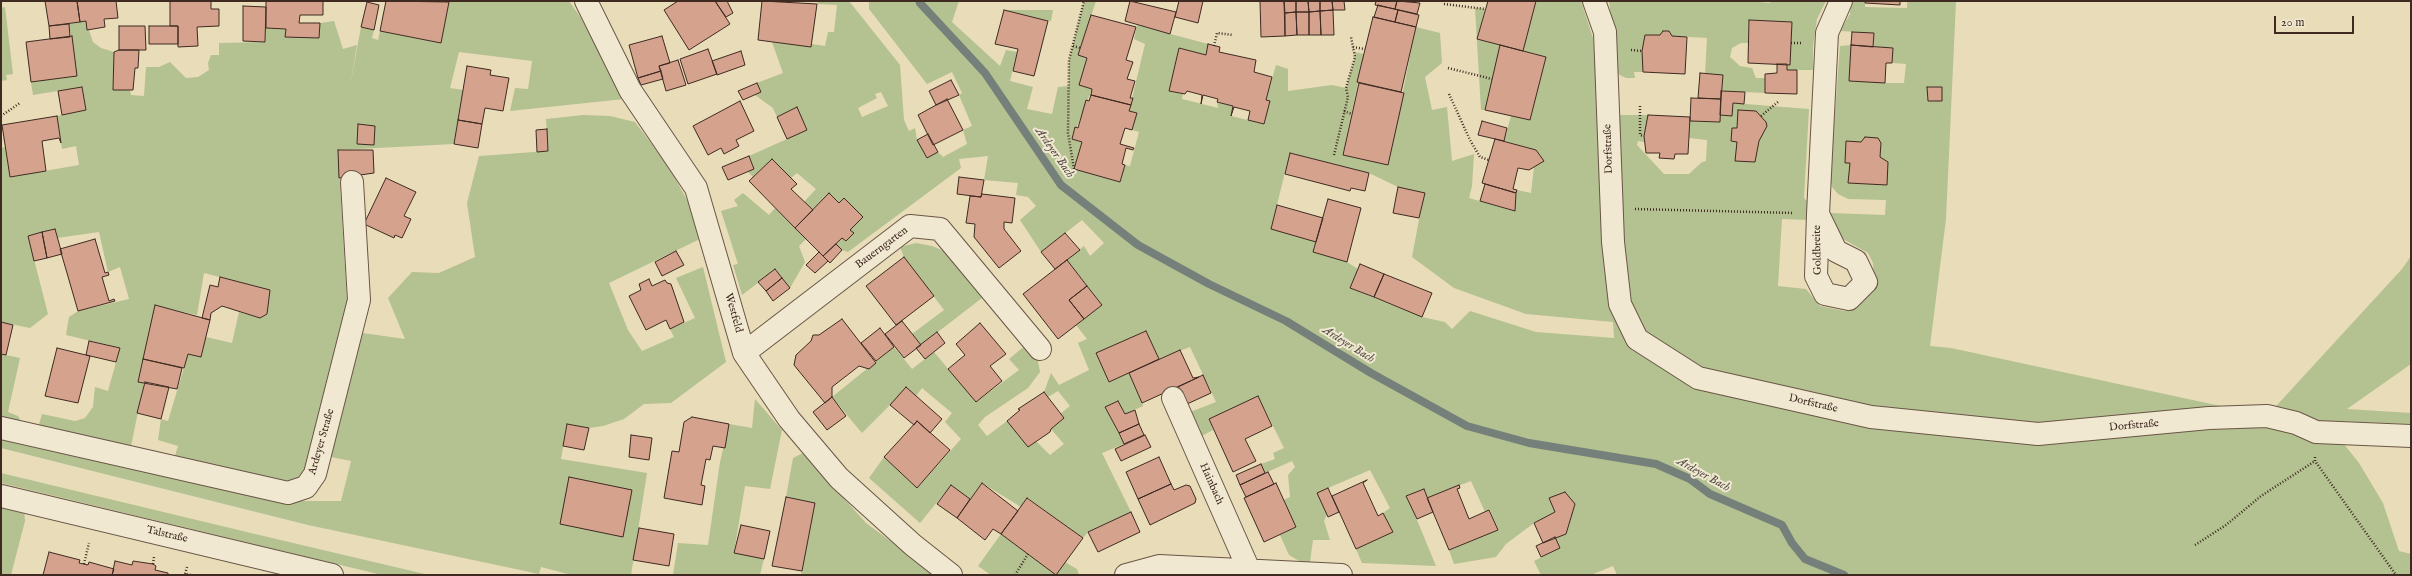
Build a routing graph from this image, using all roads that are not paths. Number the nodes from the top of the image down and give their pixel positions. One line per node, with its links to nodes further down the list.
1 (586, 1): 7 (street, Westfeld)
2 (1594, 1): 10 (street, Dorfstraße)
3 (1840, 1): 5 (street, Goldbreite)
4 (352, 182): 9 (street, Ardeyer Straße)
5 (1818, 214)
6 (1040, 349): 7 (street, Bauerngarten)
7 (744, 353): 14 (street, Westfeld)
8 (1173, 398): 12 (street, Hainbach)
9 (1, 428)
10 (2411, 436)
11 (1, 496): 13 (street, Talstraße)
12 (1249, 570): 15 (street); 16 (street)
13 (332, 575)
14 (951, 575)
15 (1126, 575)
16 (1341, 575)

